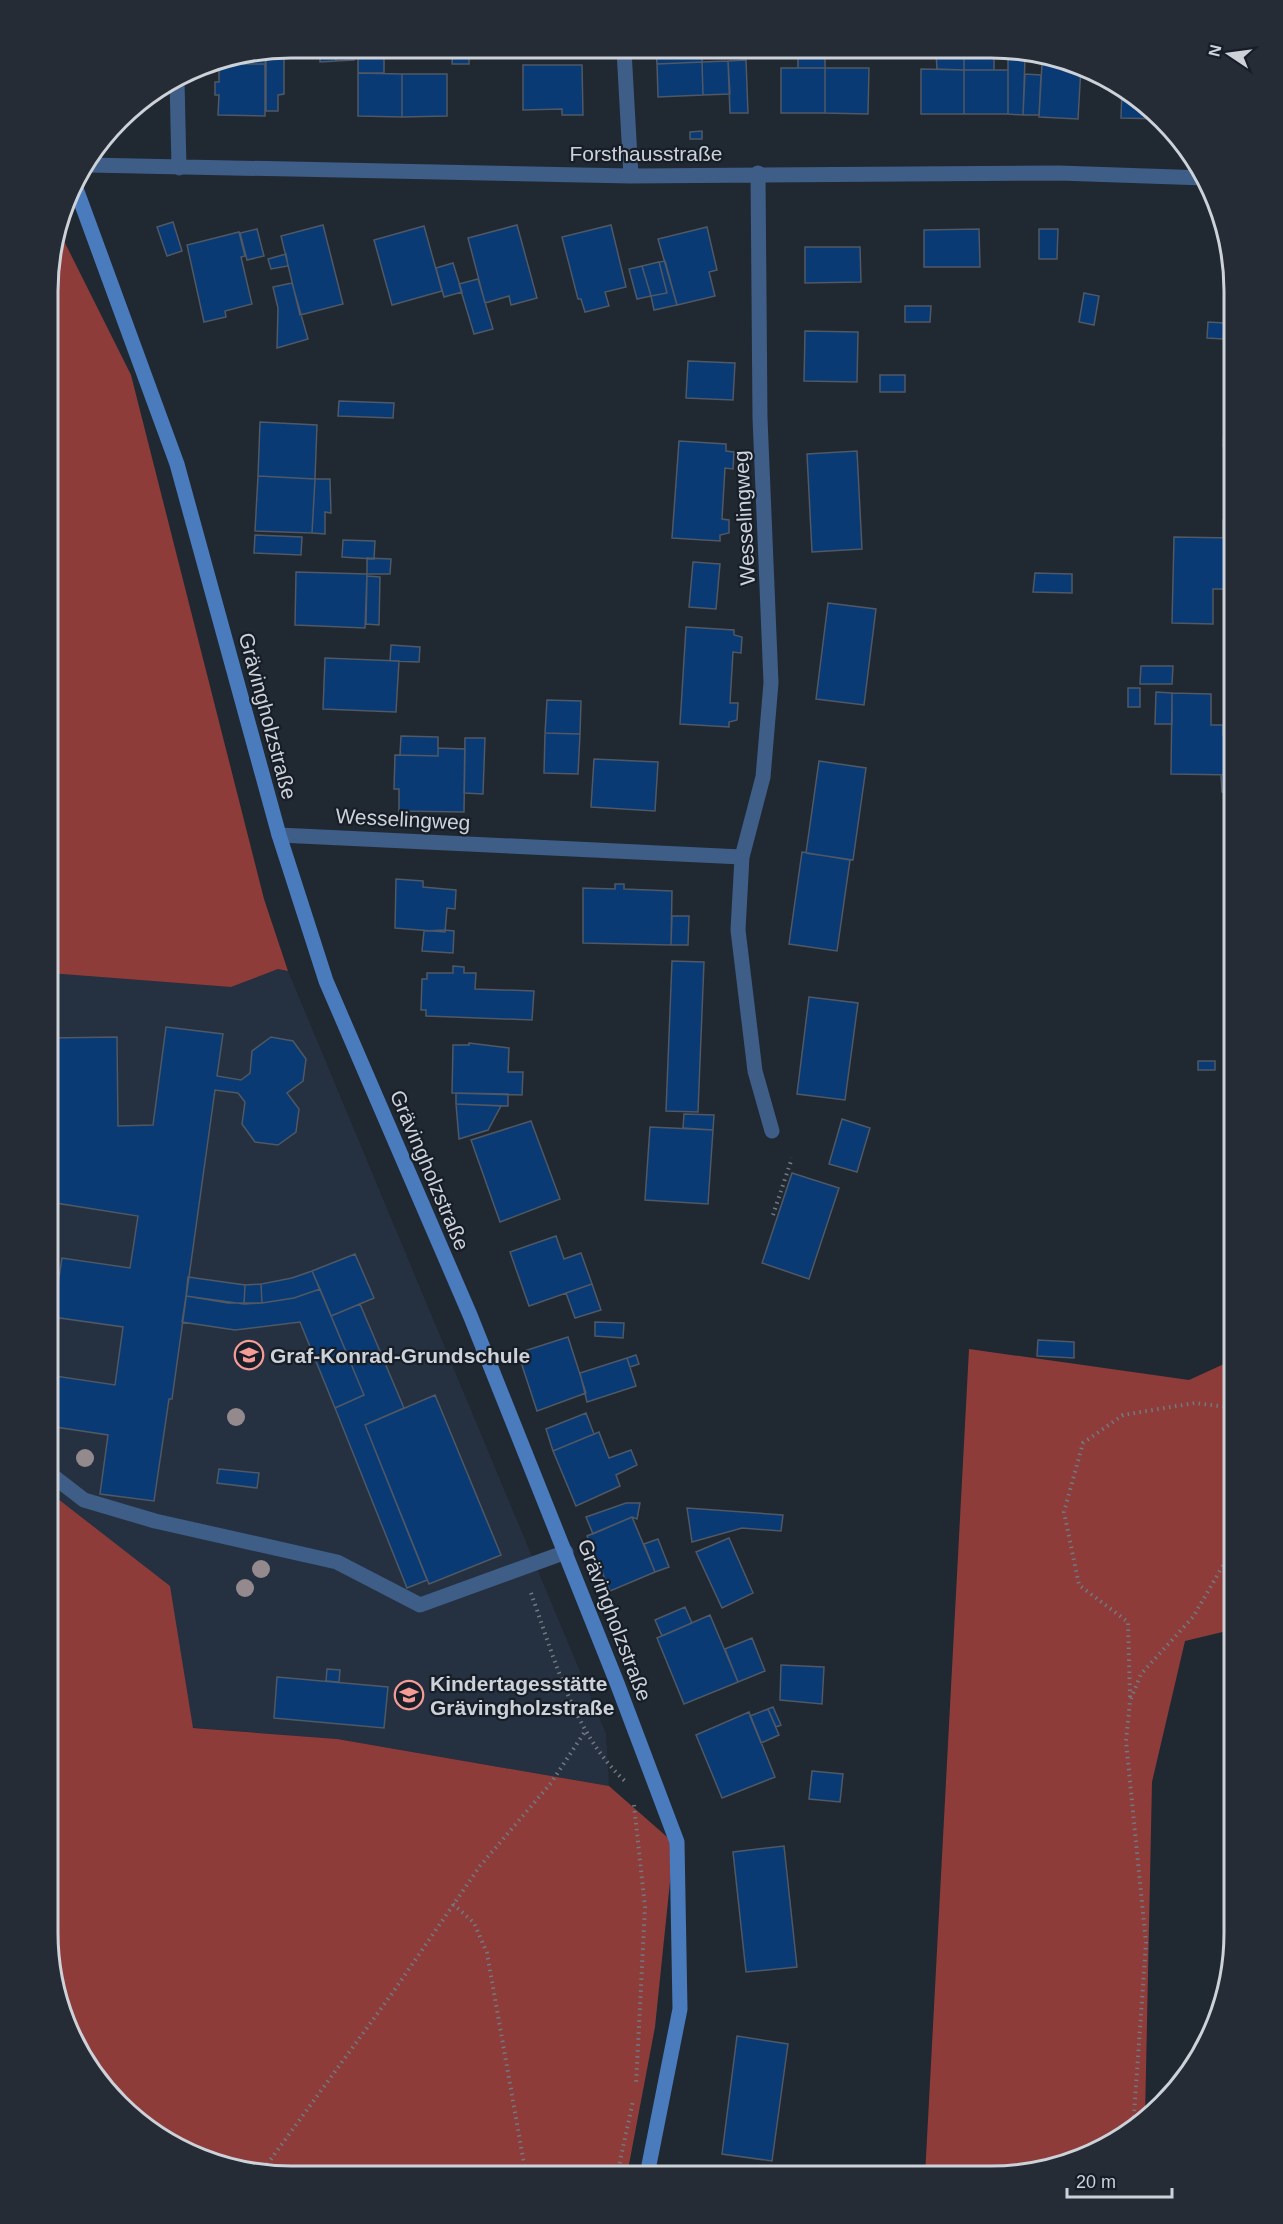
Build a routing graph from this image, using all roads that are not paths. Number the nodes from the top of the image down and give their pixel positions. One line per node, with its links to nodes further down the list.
1 (625, 58): 6 (street)
2 (177, 89): 4 (street)
3 (96, 165): 4 (street, Forsthausstraße)
4 (179, 168): 6 (street, Forsthausstraße)
5 (758, 173): 6 (street, Forsthausstraße); 7 (street, Forsthausstraße); 10 (street, Wesselingweg)
6 (632, 176)
7 (1194, 178)
8 (79, 197): 9 (main road, Grävingholzstraße)
9 (279, 835): 10 (street, Wesselingweg); 13 (main road, Grävingholzstraße)
10 (742, 857): 11 (street, Wesselingweg)
11 (772, 1131)
12 (58, 1480): 13 (street)
13 (566, 1552): 14 (main road, Grävingholzstraße)
14 (649, 2166)

